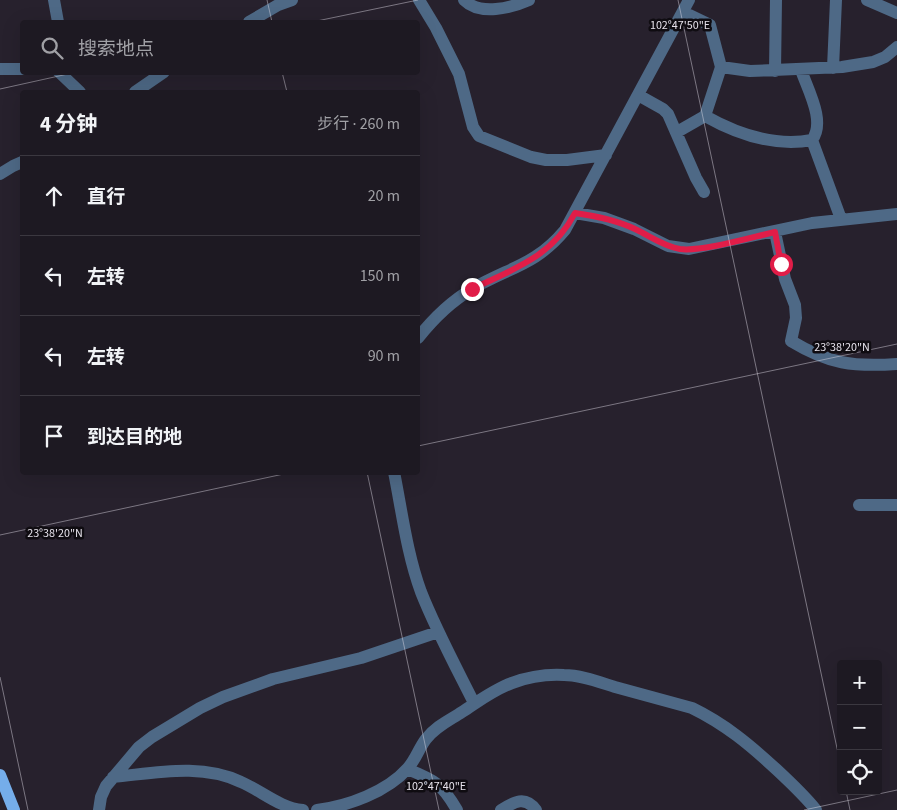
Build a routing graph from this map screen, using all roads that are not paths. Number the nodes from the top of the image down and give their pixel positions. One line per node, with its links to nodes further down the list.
1 (54, 0): 12 (street)
2 (292, 0): 13 (street)
3 (419, 0): 29 (street)
4 (464, 0): 5 (street)
5 (529, 0)
6 (689, 0): 10 (street)
7 (776, 0): 20 (street)
8 (836, 0): 16 (street)
9 (868, 0): 11 (street)
10 (683, 12): 15 (street); 25 (street)
11 (897, 13)
12 (58, 20)
13 (252, 20)
14 (897, 47): 16 (street)
15 (721, 67): 20 (street); 26 (street)
16 (833, 68): 19 (street)
17 (0, 69): 18 (street)
18 (20, 69)
19 (801, 70): 20 (street); 28 (street)
20 (774, 71)
21 (63, 75): 23 (street)
22 (160, 75): 24 (street)
23 (78, 90)
24 (138, 90)
25 (638, 95): 27 (street); 29 (street)
26 (705, 116): 27 (street); 28 (street)
27 (677, 132): 32 (street)
28 (812, 140): 35 (street)
29 (606, 155): 33 (street)
30 (20, 163): 31 (street)
31 (0, 174)
32 (704, 192)
33 (575, 213): 36 (street); 37 (street)
34 (897, 214): 35 (street)
35 (841, 219): 36 (street)
36 (775, 232): 38 (street)
37 (420, 336)
38 (897, 364)
39 (395, 475): 42 (street)
40 (859, 505): 41 (street)
41 (897, 505)
42 (438, 632): 43 (street); 46 (street)
43 (474, 703): 44 (street); 54 (street)
44 (407, 769): 50 (street); 51 (street)
45 (0, 775): 47 (main road)
46 (113, 777): 48 (street); 49 (street)
47 (14, 810)
48 (99, 810)
49 (297, 810)
50 (316, 810)
51 (458, 810)
52 (501, 810): 53 (street)
53 (536, 810)
54 (816, 810)

